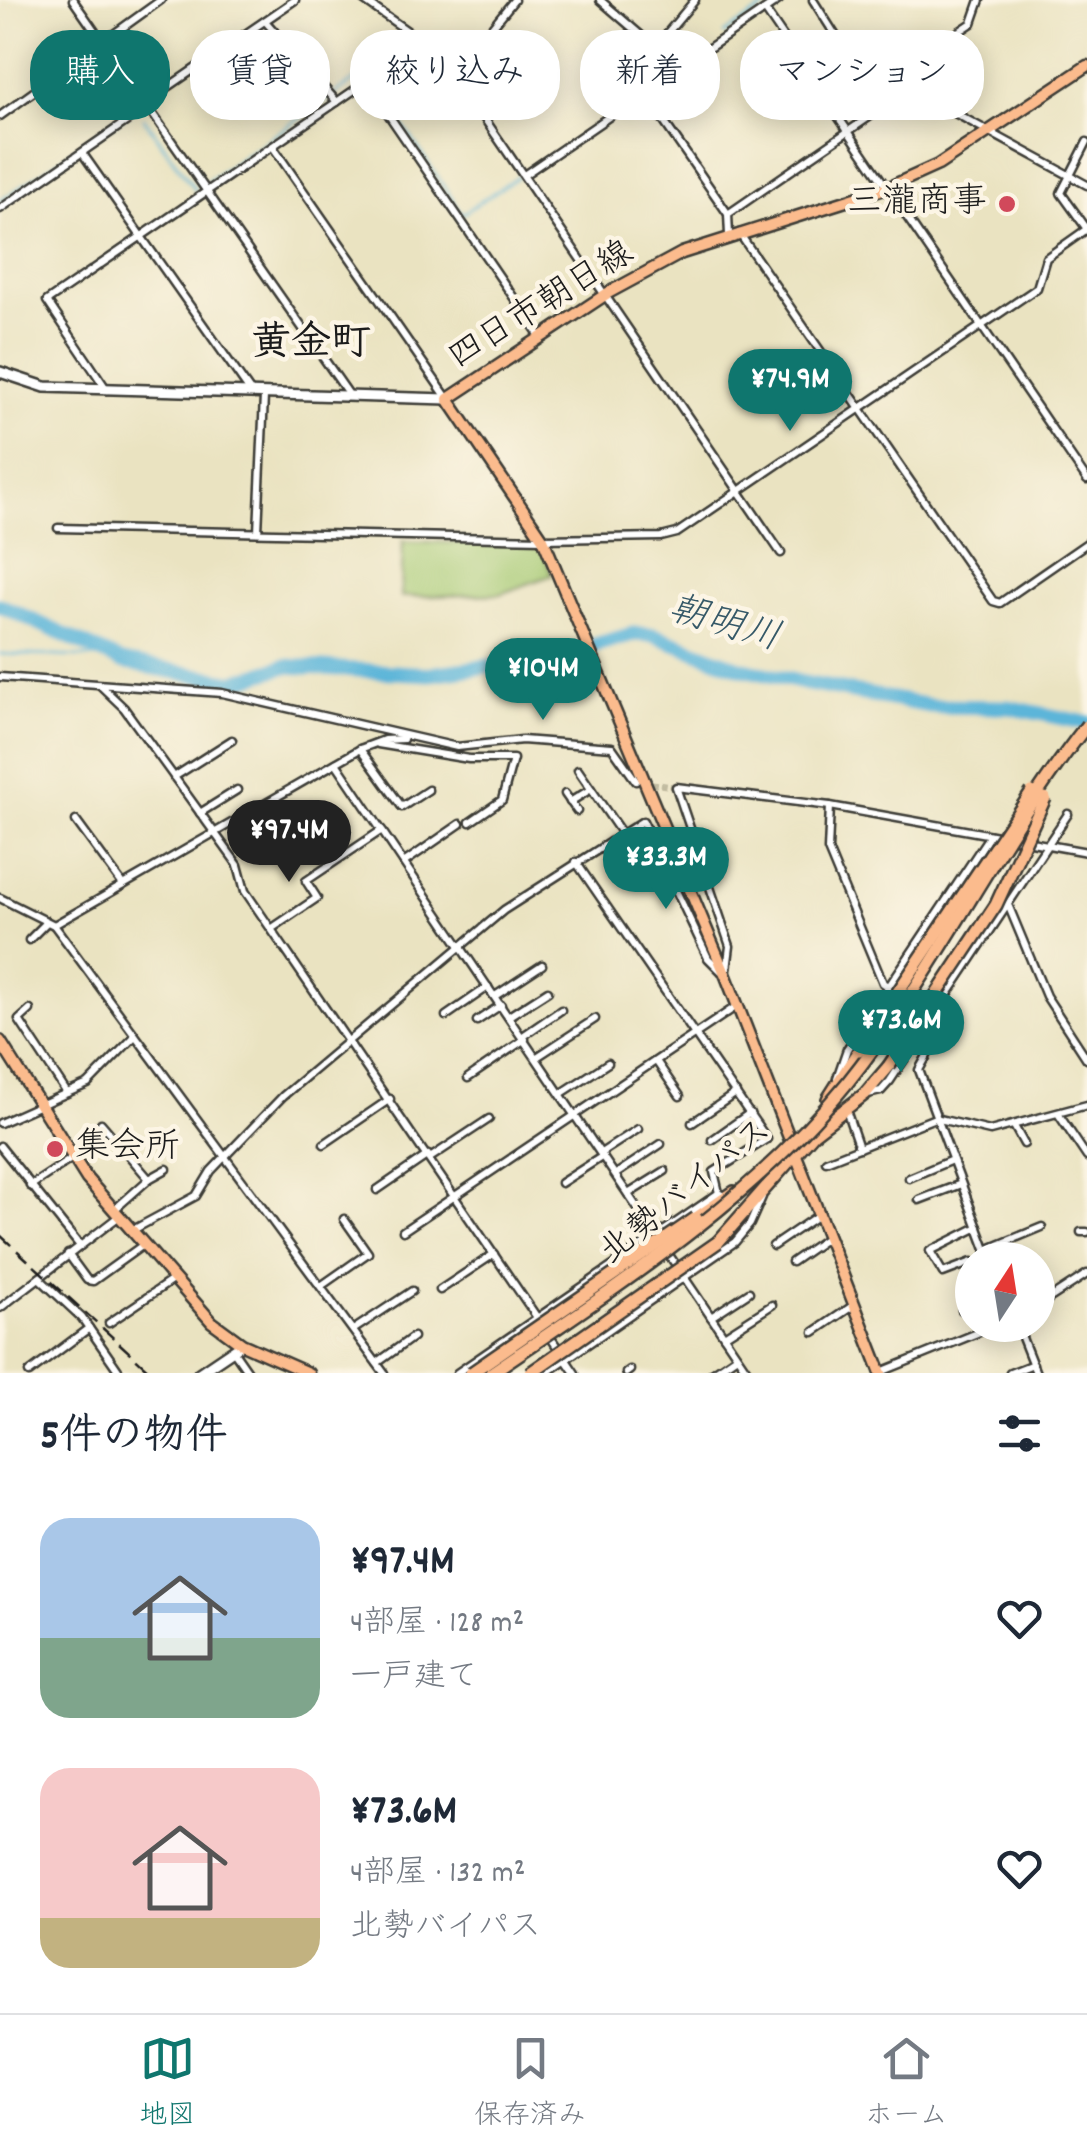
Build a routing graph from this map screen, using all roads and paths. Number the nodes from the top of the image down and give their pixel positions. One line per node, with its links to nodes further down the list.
1 (73, 0): 13 (street)
2 (161, 0): 14 (street)
3 (295, 0): 12 (street)
4 (362, 0): 15 (street)
5 (514, 0): 16 (street)
6 (600, 0): 17 (street)
7 (695, 0): 18 (street)
8 (778, 0): 11 (street)
9 (814, 0): 19 (street)
10 (980, 0): 20 (street)
11 (766, 8): 21 (street); 36 (street)
12 (265, 21): 23 (street); 26 (street)
13 (94, 30)
14 (120, 30)
15 (403, 30)
16 (490, 30)
17 (632, 30)
18 (670, 30)
19 (831, 30)
20 (963, 30)
21 (720, 39)
22 (1087, 66): 37 (main road, 四日市朝日線)
23 (170, 88)
24 (350, 89): 26 (street)
25 (30, 94): 27 (street)
26 (334, 98): 39 (street)
27 (0, 116)
28 (127, 120): 40 (street)
29 (155, 120): 45 (street)
30 (396, 120): 53 (street)
31 (486, 120): 41 (street)
32 (603, 120): 41 (street)
33 (663, 120): 47 (street)
34 (860, 120): 36 (street)
35 (967, 120): 37 (street)
36 (846, 130): 44 (street); 47 (street)
37 (989, 131): 42 (street); 44 (main road, 四日市朝日線)
38 (1087, 142): 42 (street)
39 (273, 148): 45 (street); 58 (street)
40 (83, 154): 46 (street); 50 (street)
41 (523, 173): 51 (street)
42 (1069, 176): 43 (street); 48 (street)
43 (1087, 185)
44 (887, 188): 49 (main road, 四日市朝日線); 52 (street)
45 (206, 192): 50 (street); 57 (street)
46 (0, 208)
47 (728, 214): 49 (street)
48 (1087, 229): 52 (street)
49 (734, 233): 51 (main road, 四日市朝日線); 59 (street)
50 (141, 235): 55 (street); 56 (street)
51 (608, 293): 53 (main road, 四日市朝日線); 61 (street)
52 (981, 326): 59 (street); 60 (street)
53 (540, 336): 58 (main road, 四日市朝日線)
54 (0, 372): 55 (street)
55 (108, 390): 56 (street)
56 (258, 396): 57 (street); 63 (street)
57 (351, 397): 58 (street)
58 (448, 400): 64 (main road, 四日市朝日線)
59 (860, 408): 61 (street); 65 (street)
60 (1087, 480)
61 (740, 490): 64 (street); 66 (street)
62 (58, 528): 63 (street)
63 (258, 532): 64 (street)
64 (545, 543): 105 (main road, 四日市朝日線)
65 (1087, 543)
66 (781, 553)
67 (0, 677): 68 (street)
68 (100, 685): 71 (street); 77 (street)
69 (1087, 723): 70 (highway, 北勢バイパス, bridge); 129 (highway, bridge)
70 (1078, 737): 133 (highway, bridge); 232 (highway, 北勢バイパス, bridge)
71 (414, 739): 73 (street); 78 (street)
72 (232, 740): 77 (street)
73 (372, 743): 74 (street); 87 (street)
74 (360, 749): 75 (street); 81 (street)
75 (336, 763): 89 (street); 90 (street)
76 (578, 770): 79 (street)
77 (174, 778): 84 (street)
78 (636, 782)
79 (591, 789): 83 (street); 91 (street)
80 (237, 790): 84 (street)
81 (428, 790)
82 (830, 806): 92 (street); 105 (street); 108 (street)
83 (577, 811)
84 (200, 814): 90 (street)
85 (1068, 814): 93 (street)
86 (76, 821): 97 (street)
87 (470, 822)
88 (460, 824): 95 (street)
89 (382, 830): 95 (street); 101 (street)
90 (214, 832): 97 (street); 101 (street)
91 (622, 834): 96 (street); 105 (street)
92 (990, 835): 93 (street); 108 (street)
93 (1048, 845): 94 (street); 99 (street)
94 (1087, 852)
95 (405, 862): 103 (street)
96 (576, 862): 103 (street); 119 (street)
97 (124, 885): 100 (street)
98 (1, 900): 100 (street)
99 (1009, 906): 116 (street); 125 (street)
100 (50, 924): 102 (street); 120 (street)
101 (274, 927): 123 (street)
102 (29, 940)
103 (460, 946): 106 (street); 123 (street)
104 (542, 966): 109 (street)
105 (726, 976): 111 (main road, 四日市朝日線)
106 (488, 986): 109 (street); 114 (street)
107 (548, 991): 115 (street)
108 (888, 991): 116 (street); 129 (street)
109 (495, 996): 110 (street)
110 (501, 1005): 115 (street); 118 (street)
111 (738, 1006): 119 (street); 154 (main road, 四日市朝日線)
112 (30, 1010): 130 (street)
113 (561, 1010): 121 (street)
114 (446, 1016)
115 (509, 1016): 121 (street)
116 (936, 1017): 133 (street); 143 (street)
117 (595, 1019): 124 (street)
118 (476, 1021)
119 (696, 1034): 126 (street); 132 (street)
120 (135, 1036): 130 (street); 161 (street)
121 (524, 1038): 124 (street); 128 (street)
122 (0, 1040): 137 (main road)
123 (350, 1040): 135 (street); 161 (street)
124 (537, 1057): 131 (street)
125 (1087, 1059)
126 (656, 1061): 134 (street); 140 (street)
127 (608, 1063): 131 (street)
128 (468, 1078)
129 (837, 1085): 154 (highway)
130 (67, 1092): 137 (street)
131 (562, 1093): 140 (street)
132 (736, 1094): 139 (street); 146 (street)
133 (865, 1094): 138 (highway)
134 (680, 1096)
135 (390, 1099): 150 (street); 158 (street)
136 (1087, 1105): 141 (street)
137 (43, 1106): 144 (street); 157 (main road)
138 (845, 1109): 154 (highway); 155 (street)
139 (750, 1113): 149 (street); 174 (street)
140 (576, 1115): 156 (street); 175 (street)
141 (1059, 1115): 147 (street); 160 (street)
142 (489, 1118): 158 (street)
143 (935, 1118): 147 (street); 155 (street); 162 (street)
144 (0, 1122)
145 (101, 1123): 167 (street)
146 (692, 1123)
147 (1014, 1126): 152 (street)
148 (638, 1129): 156 (street)
149 (712, 1140)
150 (324, 1144)
151 (661, 1144): 165 (street)
152 (1024, 1144)
153 (0, 1146): 170 (street)
154 (794, 1147): 172 (highway); 174 (highway); 178 (main road, 四日市朝日線)
155 (859, 1148): 159 (street)
156 (602, 1154): 165 (street); 168 (street)
157 (74, 1157): 170 (street); 177 (main road)
158 (429, 1157): 171 (street); 175 (street)
159 (830, 1157)
160 (1087, 1157)
161 (226, 1158): 182 (street); 199 (street)
162 (952, 1160): 166 (street); 169 (street)
163 (166, 1169): 167 (street)
164 (665, 1170): 173 (street)
165 (616, 1174): 173 (street)
166 (909, 1178)
167 (149, 1179): 177 (street)
168 (561, 1183)
169 (961, 1184): 176 (street); 181 (street)
170 (30, 1186): 189 (street)
171 (376, 1190)
172 (764, 1191): 198 (street); 233 (highway, bridge)
173 (628, 1194): 184 (street)
174 (723, 1195): 184 (street); 231 (highway, bridge)
175 (456, 1196): 183 (street); 192 (street)
176 (919, 1200)
177 (115, 1214): 182 (main road); 189 (street)
178 (820, 1214): 185 (main road, 四日市朝日線); 190 (street)
179 (344, 1219): 199 (street)
180 (1042, 1227): 187 (street)
181 (978, 1228): 186 (street); 194 (street)
182 (130, 1231): 188 (main road)
183 (403, 1231)
184 (656, 1234): 198 (street); 208 (street)
185 (828, 1237): 193 (street); 204 (main road, 四日市朝日線)
186 (983, 1242)
187 (1013, 1242)
188 (143, 1245): 191 (street); 197 (main road)
189 (80, 1246): 191 (street)
190 (772, 1246)
191 (68, 1254): 196 (street)
192 (494, 1254): 201 (street); 208 (street)
193 (792, 1262)
194 (955, 1268)
195 (1087, 1274): 203 (street)
196 (39, 1278): 206 (street); 210 (street)
197 (174, 1279): 209 (street); 217 (main road)
198 (686, 1280): 207 (street); 219 (street)
199 (320, 1286): 211 (street)
200 (412, 1290): 211 (street)
201 (440, 1290)
202 (749, 1292): 207 (street)
203 (1055, 1295)
204 (854, 1304): 212 (street); 223 (main road, 四日市朝日線)
205 (772, 1305): 213 (street)
206 (0, 1308)
207 (711, 1316): 213 (street)
208 (537, 1318): 219 (street); 230 (street)
209 (109, 1323)
210 (89, 1328): 222 (street); 224 (street)
211 (353, 1330): 220 (street)
212 (814, 1332)
213 (724, 1336): 218 (street)
214 (413, 1337): 220 (street)
215 (955, 1342): 223 (street)
216 (1024, 1342): 221 (street)
217 (238, 1347): 226 (street); 227 (street); 228 (main road)
218 (737, 1356): 236 (street); 237 (street)
219 (566, 1360): 234 (street); 235 (street)
220 (377, 1363): 229 (street)
221 (1035, 1369): 238 (street)
222 (118, 1370): 225 (street)
223 (881, 1372)
224 (29, 1373)
225 (107, 1373)
226 (199, 1373)
227 (248, 1373)
228 (308, 1373)
229 (384, 1373)
230 (458, 1373)
231 (471, 1373)
232 (490, 1373)
233 (530, 1373)
234 (546, 1373)
235 (575, 1373)
236 (712, 1373)
237 (749, 1373)
238 (1010, 1373)

